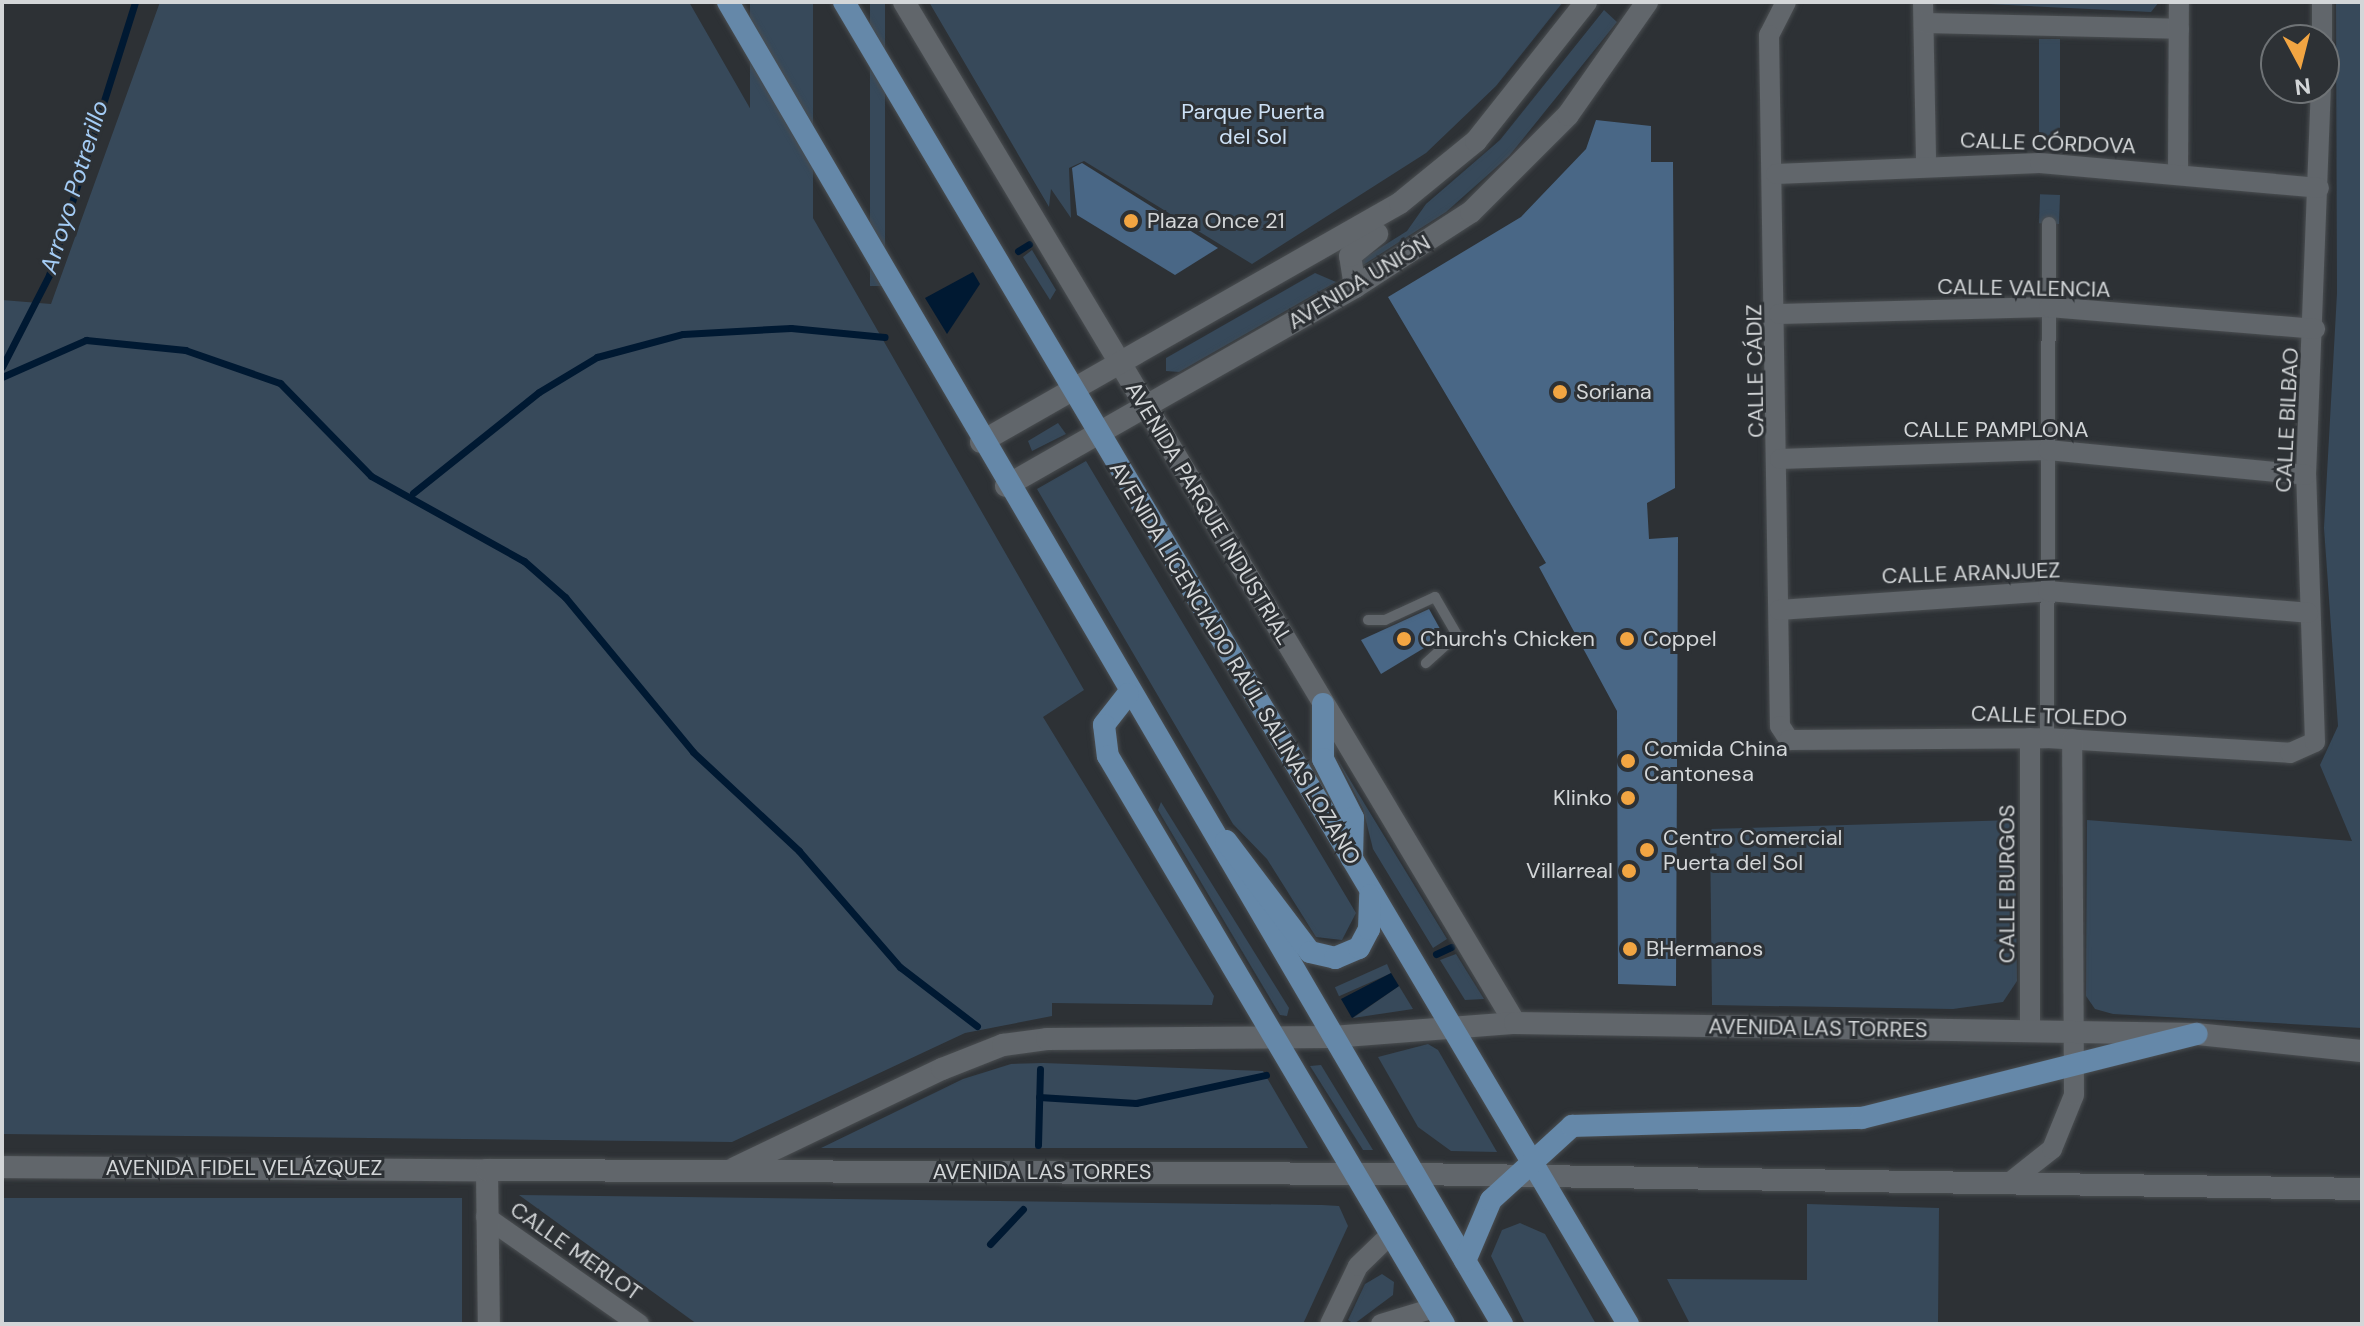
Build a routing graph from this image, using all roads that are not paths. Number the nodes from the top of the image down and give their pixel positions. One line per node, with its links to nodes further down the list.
1 (728, 2): 29 (main road)
2 (844, 2): 26 (main road, AVENIDA LICENCIADO RAÚL SALINAS LOZANO)
3 (904, 2): 25 (street, AVENIDA PARQUE INDUSTRIAL)
4 (1586, 2): 18 (street, AVENIDA UNIÓN)
5 (1647, 2): 21 (street, AVENIDA UNIÓN)
6 (1923, 2): 10 (street)
7 (2179, 2): 12 (street)
8 (2322, 2): 11 (street)
9 (1785, 3): 16 (street, CALLE CÁDIZ)
10 (1924, 23): 12 (street); 14 (street)
11 (2322, 24)
12 (2179, 29): 15 (street)
13 (2321, 104): 17 (street, CALLE BILBAO)
14 (1926, 164): 15 (street, CALLE CÓRDOVA); 16 (street, CALLE CÓRDOVA)
15 (2178, 173): 17 (street, CALLE CÓRDOVA)
16 (1776, 174): 23 (street, CALLE CÁDIZ)
17 (2319, 188): 24 (street, CALLE BILBAO)
18 (1400, 203): 20 (street, AVENIDA UNIÓN); 21 (street)
19 (2049, 224): 22 (street, CALLE BURGOS)
20 (1292, 270): 21 (street); 25 (street, AVENIDA UNIÓN)
21 (1355, 287): 27 (street, AVENIDA UNIÓN)
22 (2049, 307): 23 (street, CALLE VALENCIA); 24 (street, CALLE VALENCIA); 30 (street, CALLE BURGOS)
23 (1779, 314): 31 (street, CALLE CÁDIZ)
24 (2315, 329): 32 (street, CALLE BILBAO)
25 (1121, 365): 26 (street, AVENIDA UNIÓN); 27 (street, AVENIDA PARQUE INDUSTRIAL)
26 (1075, 391): 28 (main road, AVENIDA LICENCIADO RAÚL SALINAS LOZANO); 29 (street, AVENIDA UNIÓN)
27 (1146, 407): 28 (street, AVENIDA UNIÓN); 40 (street, AVENIDA PARQUE INDUSTRIAL)
28 (1100, 434): 33 (street, AVENIDA UNIÓN); 46 (main road, AVENIDA LICENCIADO RAÚL SALINAS LOZANO)
29 (981, 442): 33 (main road)
30 (2048, 450): 31 (street, CALLE PAMPLONA); 32 (street, CALLE PAMPLONA); 34 (street, CALLE BURGOS)
31 (1780, 459): 35 (street, CALLE CÁDIZ)
32 (2306, 475): 36 (street, CALLE BILBAO)
33 (1006, 486): 39 (main road)
34 (2048, 591): 35 (street, CALLE ARANJUEZ); 36 (street, CALLE ARANJUEZ); 41 (street, CALLE BURGOS)
35 (1779, 610): 43 (street, CALLE CÁDIZ)
36 (2308, 613): 44 (street, CALLE BILBAO)
37 (1368, 620): 38 (lane)
38 (1426, 663)
39 (1128, 694): 45 (main road); 54 (main road)
40 (1323, 704): 46 (main road); 48 (street, AVENIDA PARQUE INDUSTRIAL)
41 (2038, 738): 42 (street, CALLE TOLEDO); 43 (street, CALLE TOLEDO); 50 (street, CALLE BURGOS)
42 (2072, 739): 44 (street, CALLE TOLEDO); 51 (street)
43 (1789, 740)
44 (2307, 749)
45 (1203, 822): 47 (main road); 53 (main road)
46 (1352, 860): 47 (main road, AVENIDA LICENCIADO RAÚL SALINAS LOZANO)
47 (1370, 892): 49 (main road, AVENIDA LICENCIADO RAÚL SALINAS LOZANO)
48 (1515, 1023): 49 (street, AVENIDA LAS TORRES); 50 (street, AVENIDA LAS TORRES)
49 (1449, 1024): 53 (street, AVENIDA LAS TORRES); 61 (main road, AVENIDA LICENCIADO RAÚL SALINAS LOZANO)
50 (2030, 1031): 51 (street, AVENIDA LAS TORRES)
51 (2071, 1032): 52 (street, AVENIDA LAS TORRES); 56 (street)
52 (2197, 1034): 55 (street, AVENIDA LAS TORRES); 56 (main road)
53 (1332, 1037): 54 (street, AVENIDA LAS TORRES); 63 (main road)
54 (1273, 1038): 60 (street, AVENIDA LAS TORRES); 62 (main road)
55 (2362, 1051)
56 (2073, 1065): 57 (main road); 66 (street)
57 (1547, 1145): 61 (main road); 65 (street)
58 (2, 1167): 59 (street, AVENIDA FIDEL VELÁZQUEZ)
59 (487, 1170): 60 (street, AVENIDA LAS TORRES); 68 (street)
60 (731, 1170): 62 (street, AVENIDA LAS TORRES)
61 (1534, 1170): 64 (street); 65 (street); 77 (main road, AVENIDA LICENCIADO RAÚL SALINAS LOZANO)
62 (1354, 1174): 63 (street); 69 (main road)
63 (1411, 1174): 64 (street); 70 (main road)
64 (1510, 1178): 70 (main road)
65 (1567, 1178): 66 (street)
66 (2009, 1183): 67 (street)
67 (2362, 1189)
68 (486, 1217): 72 (street); 73 (street, CALLE MERLOT)
69 (1390, 1235): 71 (main road); 74 (street)
70 (1465, 1261): 76 (main road)
71 (1439, 1316): 75 (street)
72 (489, 1324)
73 (639, 1324)
74 (1331, 1324)
75 (1381, 1324)
76 (1502, 1324)
77 (1628, 1324)

